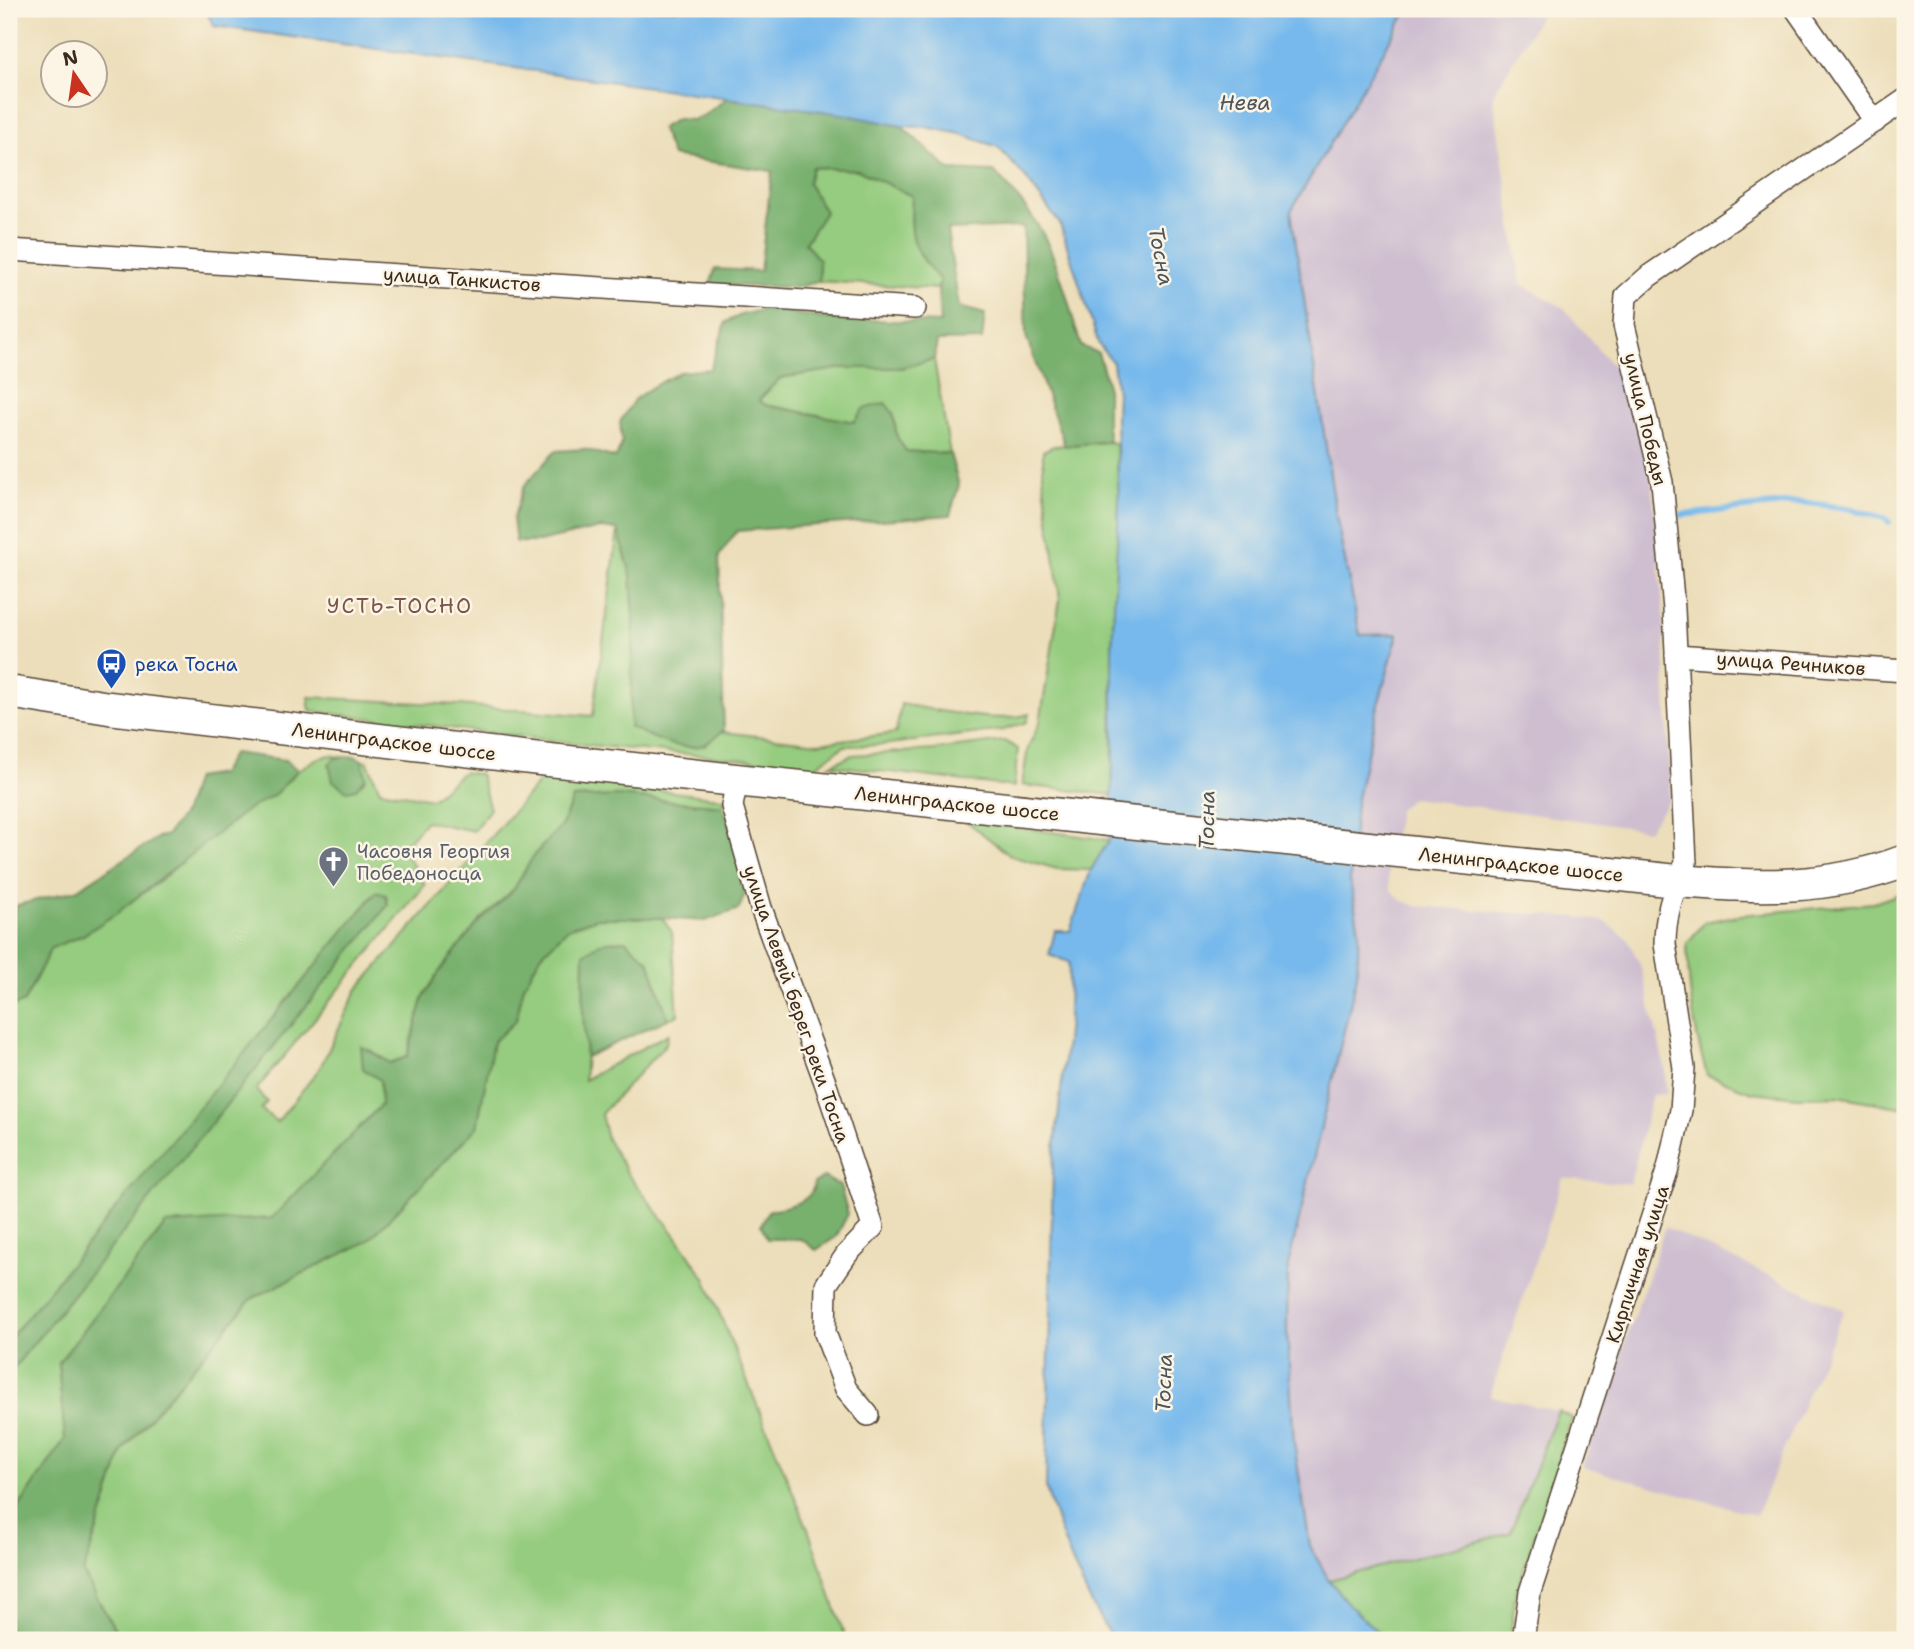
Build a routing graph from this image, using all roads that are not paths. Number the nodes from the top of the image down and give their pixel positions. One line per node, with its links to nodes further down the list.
1 (1796, 9): 3 (street)
2 (1905, 100): 3 (street, улица Победы)
3 (1875, 122): 6 (street, улица Победы)
4 (9, 250): 5 (street, улица Танкистов)
5 (915, 308)
6 (1676, 656): 7 (street, улица Речников); 11 (street, улица Победы)
7 (1905, 671)
8 (9, 692): 9 (main road, Ленинградское шоссе)
9 (737, 781): 11 (main road, Ленинградское шоссе); 12 (street, улица Левый берег реки Тосна)
10 (1905, 861): 11 (main road, Ленинградское шоссе)
11 (1677, 881): 13 (street, Кирпичная улица)
12 (868, 1415)
13 (1523, 1640)

